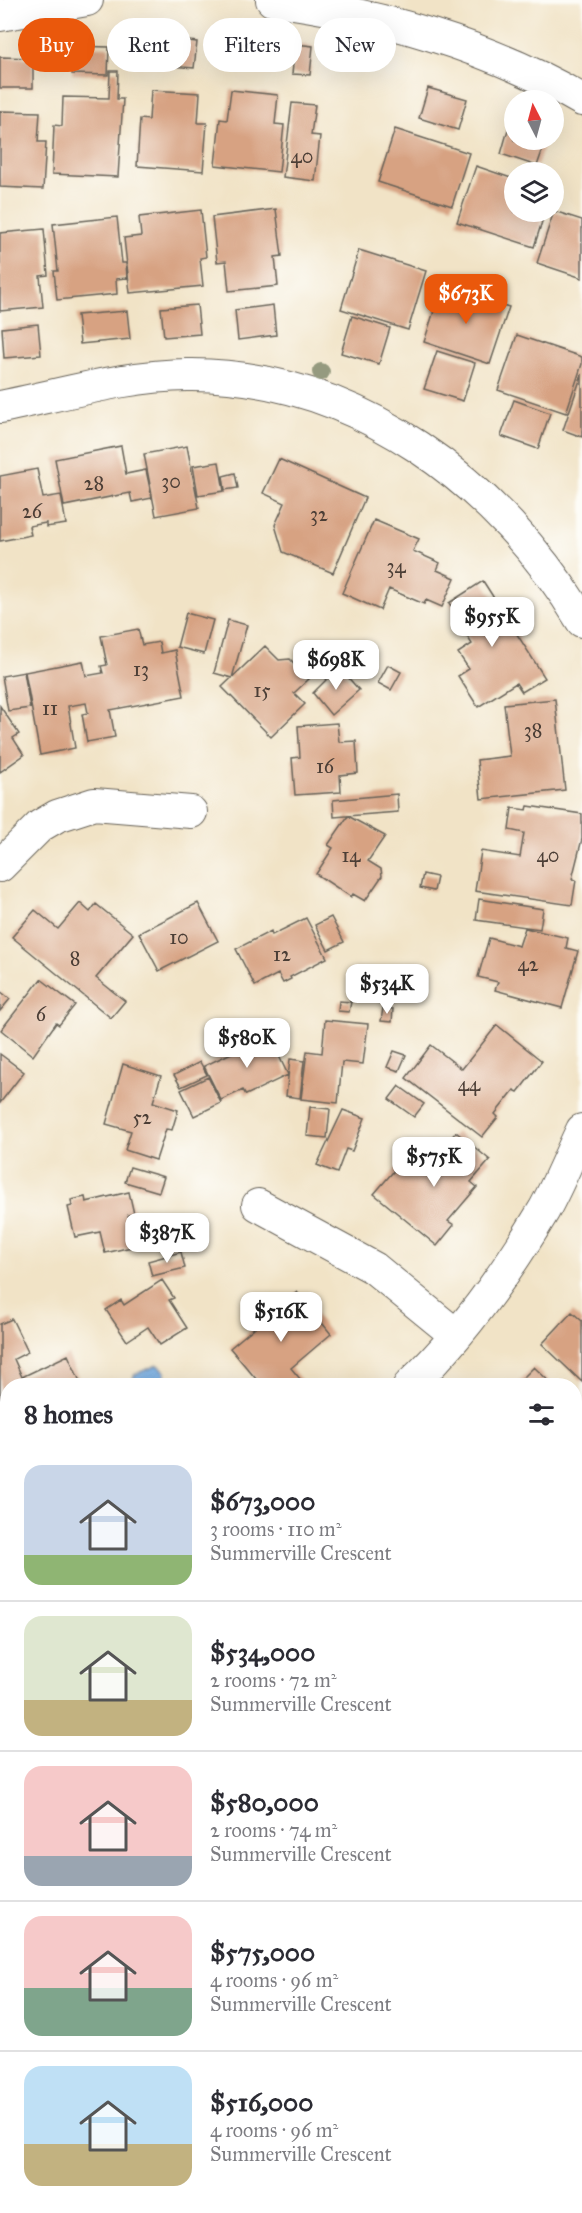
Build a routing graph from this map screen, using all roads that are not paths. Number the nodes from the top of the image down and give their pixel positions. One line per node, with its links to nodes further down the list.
1 (272, 0): 4 (street)
2 (70, 2): 3 (street)
3 (0, 15)
4 (582, 100)
5 (0, 407): 6 (street)
6 (582, 621)
7 (191, 812): 8 (street)
8 (0, 866)
9 (582, 1130): 11 (street)
10 (258, 1205): 11 (street)
11 (456, 1335): 12 (street)
12 (416, 1378)

